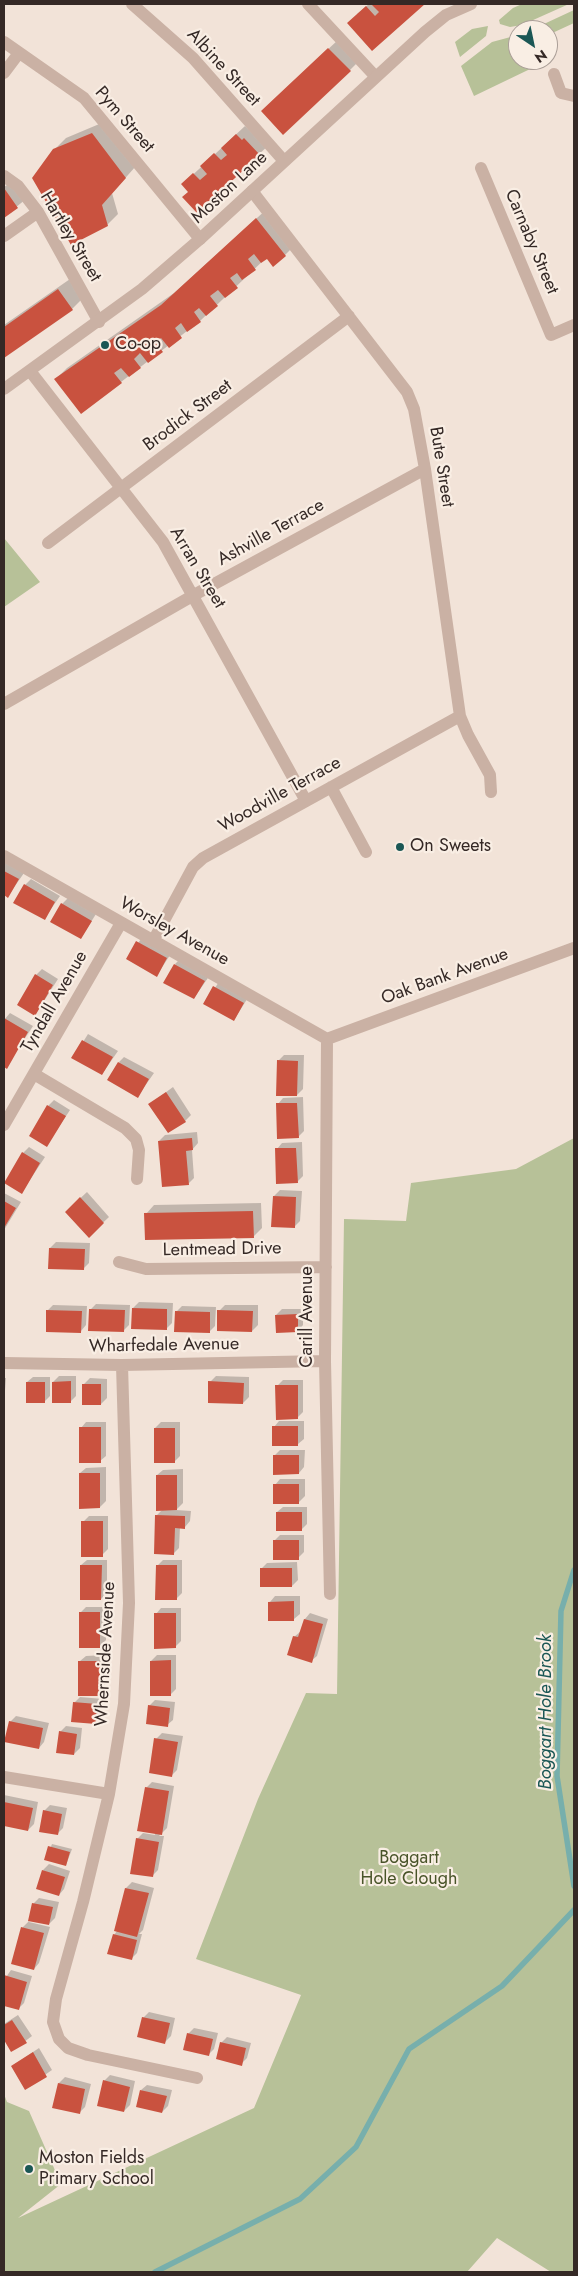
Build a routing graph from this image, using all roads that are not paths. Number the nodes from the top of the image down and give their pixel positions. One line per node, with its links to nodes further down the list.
1 (132, 4): 10 (street, Albine Street)
2 (308, 4): 8 (street)
3 (471, 4): 8 (street, Moston Lane)
4 (4, 42): 5 (street, Pym Street)
5 (19, 53): 6 (street); 16 (street, Pym Street)
6 (4, 73)
7 (554, 74): 9 (street)
8 (376, 76): 10 (street, Moston Lane)
9 (574, 96)
10 (284, 162): 13 (street, Moston Lane)
11 (481, 168): 19 (street, Carnaby Street)
12 (4, 176): 14 (street, Hartley Street)
13 (252, 191): 16 (street, Moston Lane); 17 (street, Bute Street)
14 (38, 212): 15 (street); 18 (street, Hartley Street)
15 (4, 236)
16 (200, 239): 18 (street, Moston Lane)
17 (349, 316): 22 (street, Bute Street); 23 (street, Brodick Street)
18 (99, 322): 20 (street, Moston Lane)
19 (574, 325)
20 (30, 371): 21 (street, Moston Lane); 23 (street, Arran Street)
21 (4, 389)
22 (425, 469): 25 (street, Ashville Terrace); 27 (street, Bute Street)
23 (122, 488): 24 (street, Brodick Street); 25 (street, Arran Street)
24 (48, 543)
25 (194, 595): 26 (street, Ashville Terrace); 30 (street, Arran Street)
26 (4, 704)
27 (460, 716): 28 (street, Woodville Terrace); 29 (street, Bute Street)
28 (330, 788): 30 (street, Woodville Terrace); 31 (street)
29 (490, 792)
30 (306, 801): 34 (street, Woodville Terrace)
31 (366, 852)
32 (4, 856): 33 (street, Worsley Avenue)
33 (121, 923): 34 (street, Worsley Avenue); 37 (street, Tyndall Avenue)
34 (153, 941): 36 (street, Worsley Avenue)
35 (574, 948): 36 (street, Oak Bank Avenue)
36 (327, 1039): 41 (street, Carill Avenue)
37 (34, 1074): 38 (street, Tyndall Avenue); 39 (street)
38 (4, 1125)
39 (137, 1179)
40 (119, 1262): 41 (street, Lentmead Drive)
41 (326, 1267): 42 (street, Carill Avenue)
42 (326, 1361): 44 (street, Wharfedale Avenue); 45 (street, Carill Avenue)
43 (4, 1363): 44 (street, Wharfedale Avenue)
44 (122, 1365): 47 (street, Whernside Avenue)
45 (330, 1594)
46 (4, 1778): 47 (street)
47 (109, 1794): 48 (street, Whernside Avenue)
48 (197, 2078)

